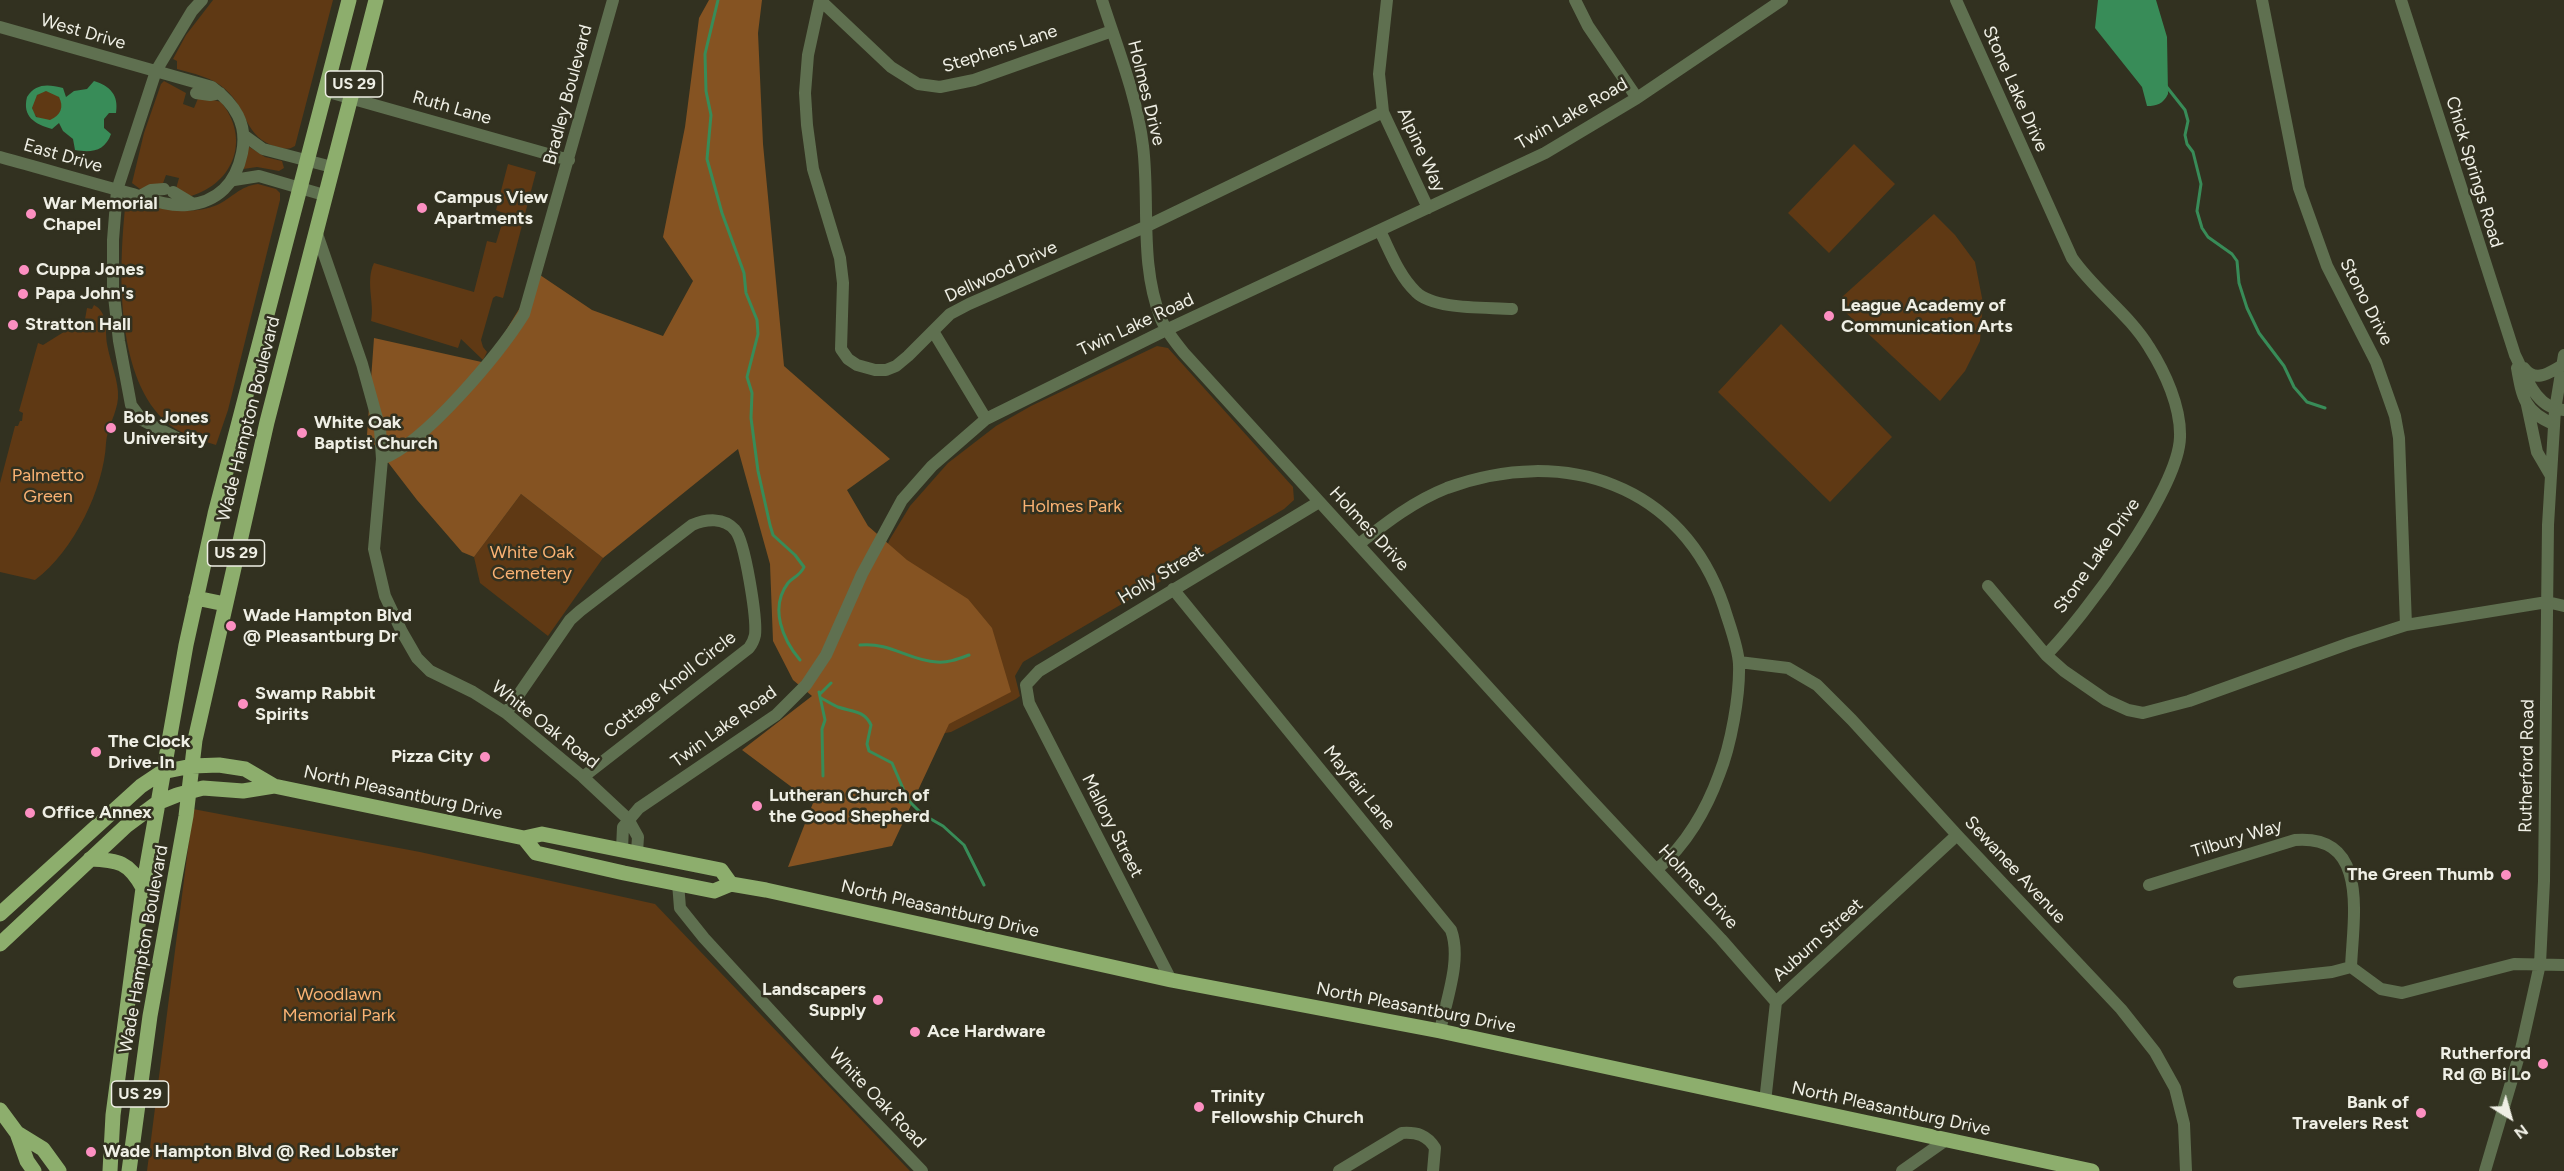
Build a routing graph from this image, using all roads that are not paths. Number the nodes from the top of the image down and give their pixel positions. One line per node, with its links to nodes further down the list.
1 (202, 0): 15 (street)
2 (349, 0): 17 (main road, Wade Hampton Boulevard / US 29)
3 (376, 0): 19 (main road, Wade Hampton Boulevard / US 29)
4 (613, 0): 25 (street, Bradley Boulevard)
5 (820, 0): 14 (street, Stephens Lane); 41 (street, Dellwood Drive)
6 (1102, 0): 14 (street, Holmes Drive)
7 (1388, 0): 21 (street, Alpine Way)
8 (1575, 0): 20 (street)
9 (1782, 0): 20 (street, Twin Lake Road)
10 (1956, 0): 60 (street, Stone Lake Drive)
11 (2262, 0): 59 (street, Stono Drive)
12 (2401, 0): 42 (street, Chick Springs Road)
13 (0, 27): 15 (street, West Drive)
14 (1112, 31): 34 (street, Holmes Drive)
15 (156, 71): 16 (street, West Drive); 29 (street)
16 (181, 77): 18 (street, West Drive); 18 (street)
17 (325, 91): 19 (street, Ruth Lane); 24 (main road, Wade Hampton Boulevard / US 29)
18 (220, 93): 22 (street)
19 (350, 98): 25 (street, Ruth Lane); 26 (main road, Wade Hampton Boulevard / US 29)
20 (1637, 98): 33 (street, Twin Lake Road)
21 (1383, 112): 33 (street, Alpine Way); 34 (street, Dellwood Drive)
22 (245, 136): 24 (street); 27 (street)
23 (0, 157): 29 (street, East Drive)
24 (308, 160): 26 (street); 28 (main road, Wade Hampton Boulevard / US 29)
25 (570, 160): 49 (street, Bradley Boulevard)
26 (332, 167): 30 (main road, Wade Hampton Boulevard / US 29)
27 (234, 180): 28 (street); 32 (street)
28 (300, 188): 30 (street); 37 (main road, Wade Hampton Boulevard / US 29)
29 (117, 190): 31 (street, East Drive); 48 (street)
30 (324, 195): 35 (main road, Wade Hampton Boulevard / US 29)
31 (140, 196): 32 (street, East Drive); 32 (street)
32 (194, 204)
33 (1428, 208): 36 (street, Twin Lake Road)
34 (1147, 226): 40 (street, Holmes Drive); 41 (street, Dellwood Drive)
35 (315, 230): 38 (main road, Wade Hampton Boulevard / US 29); 49 (street, White Oak Road)
36 (1380, 231): 39 (street); 40 (street, Twin Lake Road)
37 (273, 294): 38 (main road); 55 (main road, Wade Hampton Boulevard / US 29)
38 (298, 299): 57 (main road, Wade Hampton Boulevard / US 29)
39 (1512, 309)
40 (1166, 330): 46 (street, Twin Lake Road); 51 (street, Holmes Drive)
41 (933, 331): 46 (street)
42 (2514, 355): 43 (street); 44 (street, Chick Springs Road); 45 (street, Chick Springs Road)
43 (2563, 360): 45 (street, Rutherford Road)
44 (2526, 404): 47 (street); 50 (street, Chick Springs Road)
45 (2559, 410): 47 (street, Rutherford Road)
46 (986, 419): 72 (street, Twin Lake Road)
47 (2554, 424): 50 (street, Rutherford Road)
48 (181, 440)
49 (382, 459): 65 (street, White Oak Road)
50 (2551, 477): 56 (street, Rutherford Road)
51 (1319, 502): 52 (street, Holmes Drive); 54 (street, Holly Street)
52 (1359, 544): 61 (street); 77 (street, Holmes Drive)
53 (1988, 586): 60 (street)
54 (1173, 589): 62 (street, Holly Street); 90 (street, Mayfair Lane)
55 (196, 598): 57 (main road); 63 (main road, Wade Hampton Boulevard / US 29)
56 (2547, 602): 58 (street); 59 (street); 84 (street, Rutherford Road)
57 (225, 604): 64 (main road, Wade Hampton Boulevard / US 29)
58 (2564, 606)
59 (2406, 625): 60 (street)
60 (2046, 655)
61 (1739, 662): 73 (street, Sewanee Avenue); 77 (street)
62 (1026, 686): 87 (street, Mallory Street)
63 (175, 706): 64 (main road); 67 (main road, Wade Hampton Boulevard / US 29)
64 (202, 709): 66 (main road, Wade Hampton Boulevard / US 29)
65 (506, 712): 68 (street, White Oak Road); 68 (street, Cottage Knoll Circle)
66 (192, 766): 67 (main road, North Pleasantburg Drive); 69 (main road, North Pleasantburg Drive); 70 (main road, Wade Hampton Boulevard / US 29)
67 (162, 772): 71 (main road, Wade Hampton Boulevard / US 29); 82 (main road, North Pleasantburg Drive)
68 (583, 777): 72 (street, White Oak Road)
69 (274, 786): 70 (main road, North Pleasantburg Drive); 74 (main road, North Pleasantburg Drive)
70 (189, 790): 71 (main road, North Pleasantburg Drive); 98 (main road, Wade Hampton Boulevard / US 29)
71 (157, 803): 76 (main road, North Pleasantburg Drive); 81 (main road, Wade Hampton Boulevard / US 29)
72 (628, 819): 75 (street, White Oak Road)
73 (1957, 835): 89 (street, Auburn Street); 104 (street, Sewanee Avenue)
74 (524, 838): 75 (main road, North Pleasantburg Drive); 78 (main road, North Pleasantburg Drive)
75 (630, 850): 79 (main road, North Pleasantburg Drive)
76 (90, 859): 81 (main road); 83 (main road, North Pleasantburg Drive)
77 (1657, 869): 89 (street, Holmes Drive)
78 (678, 883): 79 (main road, North Pleasantburg Drive); 99 (street, White Oak Road)
79 (731, 884): 87 (main road, North Pleasantburg Drive)
80 (2149, 885): 86 (street, Tilbury Way)
81 (143, 888): 95 (main road, Wade Hampton Boulevard / US 29)
82 (0, 914)
83 (0, 944)
84 (2540, 964): 85 (street); 86 (street); 105 (street, Rutherford Road)
85 (2564, 965)
86 (2351, 967): 88 (street)
87 (1171, 980): 90 (main road, North Pleasantburg Drive)
88 (2240, 982)
89 (1776, 1002): 91 (street, Auburn Street)
90 (1440, 1031): 91 (main road, North Pleasantburg Drive)
91 (1765, 1102): 94 (main road, North Pleasantburg Drive)
92 (0, 1110): 93 (main road)
93 (17, 1133): 96 (main road); 97 (main road)
94 (1946, 1140): 102 (street); 103 (main road, North Pleasantburg Drive)
95 (108, 1167)
96 (34, 1171)
97 (59, 1171)
98 (129, 1171)
99 (922, 1171)
100 (1339, 1171): 101 (street)
101 (1433, 1171)
102 (1902, 1171)
103 (2092, 1171)
104 (2186, 1171)
105 (2485, 1171)

